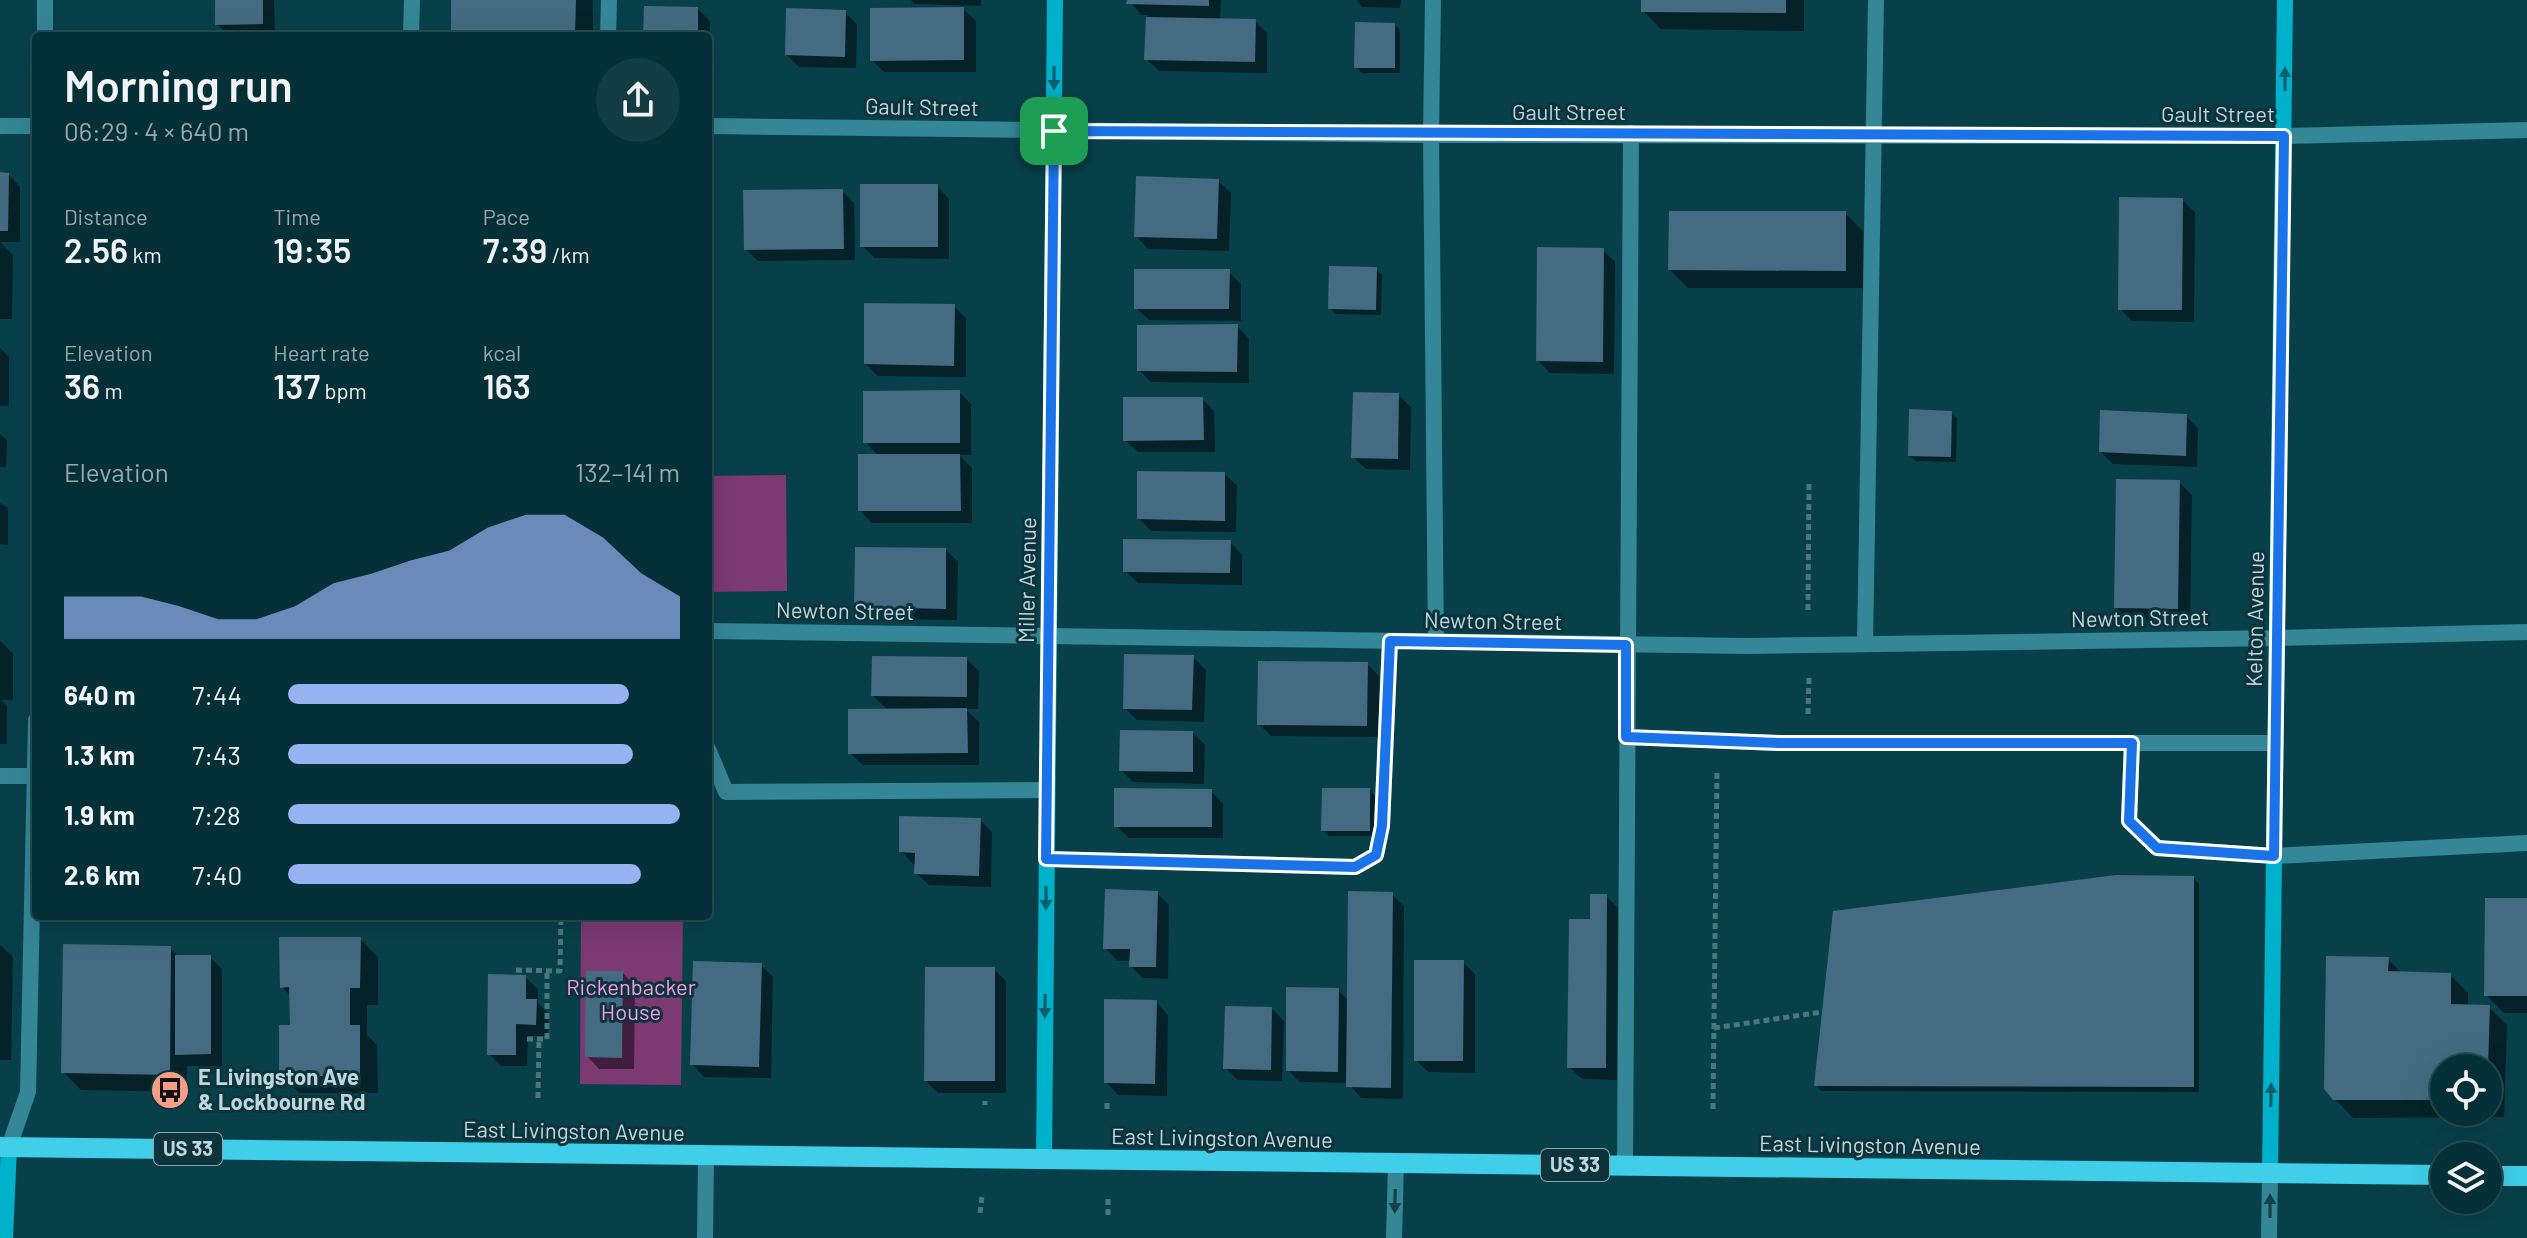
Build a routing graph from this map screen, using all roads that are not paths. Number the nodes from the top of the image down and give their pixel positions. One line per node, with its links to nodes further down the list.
1 (45, 0): 8 (street)
2 (412, 0): 9 (street)
3 (609, 0): 10 (street)
4 (1055, 0): 15 (main road, Miller Avenue, one-way to 15)
5 (1433, 0): 17 (street)
6 (1876, 0): 18 (street)
7 (2285, 0): 19 (main road, Kelton Avenue, one-way to 7)
8 (45, 32)
9 (411, 32)
10 (608, 32)
11 (0, 126): 12 (street)
12 (32, 126)
13 (712, 126): 15 (street, Gault Street)
14 (2527, 130): 19 (street, Gault Street)
15 (1054, 131): 17 (street, Gault Street); 22 (main road, Miller Avenue)
16 (1631, 133): 17 (street, Gault Street); 18 (street, Gault Street); 27 (street)
17 (1431, 135): 25 (street)
18 (1874, 135): 19 (street, Gault Street); 26 (street)
19 (2284, 136): 23 (main road, Kelton Avenue)
20 (712, 631): 22 (street, Newton Street)
21 (2527, 632): 23 (street, Newton Street)
22 (1048, 636): 24 (street, Newton Street); 34 (main road, Miller Avenue)
23 (2277, 638): 26 (street, Newton Street); 30 (main road, Kelton Avenue)
24 (1390, 641): 25 (street, Newton Street); 37 (street)
25 (1436, 642): 27 (street, Newton Street)
26 (1865, 644): 27 (street, Newton Street)
27 (1626, 645): 28 (street)
28 (1626, 737): 29 (street); 43 (street)
29 (2132, 743): 30 (street); 36 (street)
30 (2276, 743): 36 (main road, Kelton Avenue)
31 (712, 759): 34 (street)
32 (0, 776): 33 (street)
33 (32, 776)
34 (1047, 790): 37 (main road, Miller Avenue)
35 (2527, 843): 36 (street)
36 (2274, 856): 44 (main road, Kelton Avenue, one-way to 36)
37 (1046, 859): 41 (main road, Miller Avenue, one-way to 41)
38 (32, 920): 39 (street)
39 (4, 1147): 40 (main road, East Livingston Avenue / US 33); 48 (main road)
40 (706, 1156): 41 (main road, East Livingston Avenue / US 33); 49 (street)
41 (1044, 1160): 42 (main road, East Livingston Avenue / US 33)
42 (1396, 1164): 43 (main road, East Livingston Avenue / US 33); 50 (street, one-way to 50)
43 (1625, 1166): 44 (main road, East Livingston Avenue / US 33)
44 (2270, 1173): 45 (main road, East Livingston Avenue / US 33); 51 (street, Kelton Avenue, one-way to 44)
45 (2430, 1175)
46 (2502, 1176): 47 (main road)
47 (2527, 1176)
48 (5, 1238)
49 (705, 1238)
50 (1394, 1238)
51 (2269, 1238)

